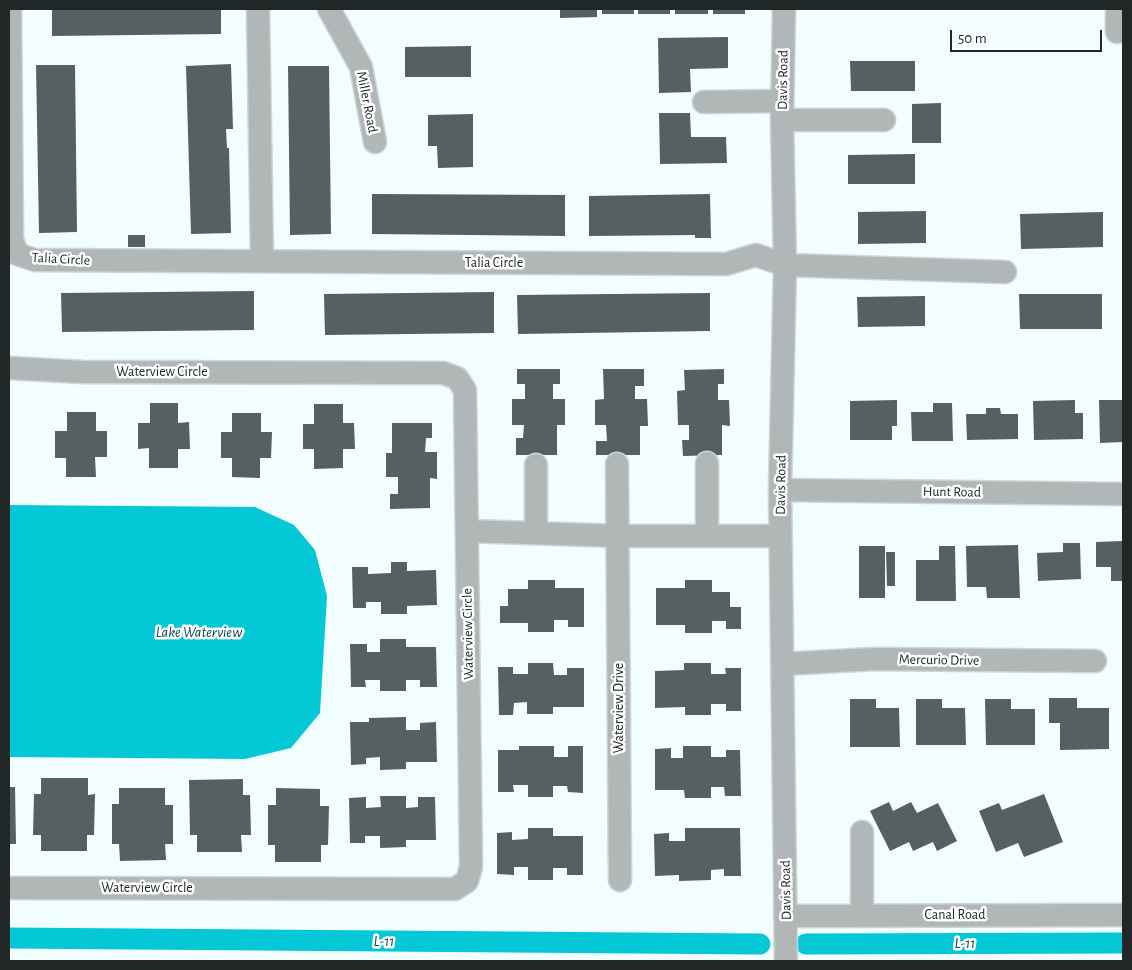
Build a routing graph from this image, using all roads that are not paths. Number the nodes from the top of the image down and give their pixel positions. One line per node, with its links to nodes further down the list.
1 (10, 9): 11 (street, Talia Circle)
2 (258, 9): 11 (street)
3 (329, 9): 10 (street, Miller Road)
4 (784, 9): 8 (street, Davis Road)
5 (1117, 9): 6 (street)
6 (1117, 32)
7 (704, 102): 8 (street)
8 (782, 110): 9 (street); 12 (street, Davis Road)
9 (884, 120)
10 (375, 142)
11 (262, 261): 12 (street, Talia Circle)
12 (785, 265): 13 (street, Talia Circle); 18 (street, Davis Road)
13 (1005, 272)
14 (9, 368): 20 (street, Waterview Circle)
15 (707, 463): 23 (street)
16 (617, 464): 22 (street, Waterview Drive)
17 (536, 465): 21 (street)
18 (780, 490): 19 (street, Hunt Road); 24 (street, Davis Road)
19 (1123, 494)
20 (468, 531): 21 (street); 29 (street, Waterview Circle)
21 (536, 533): 22 (street)
22 (619, 536): 23 (street); 28 (street, Waterview Drive)
23 (707, 536): 24 (street)
24 (780, 536): 26 (street, Davis Road)
25 (1095, 661): 26 (street, Mercurio Drive)
26 (783, 664): 32 (street, Davis Road)
27 (862, 832): 30 (street)
28 (620, 880)
29 (9, 888)
30 (862, 915): 31 (street, Canal Road); 32 (street, Canal Road)
31 (1123, 915)
32 (786, 916): 33 (street, Davis Road)
33 (786, 961)

